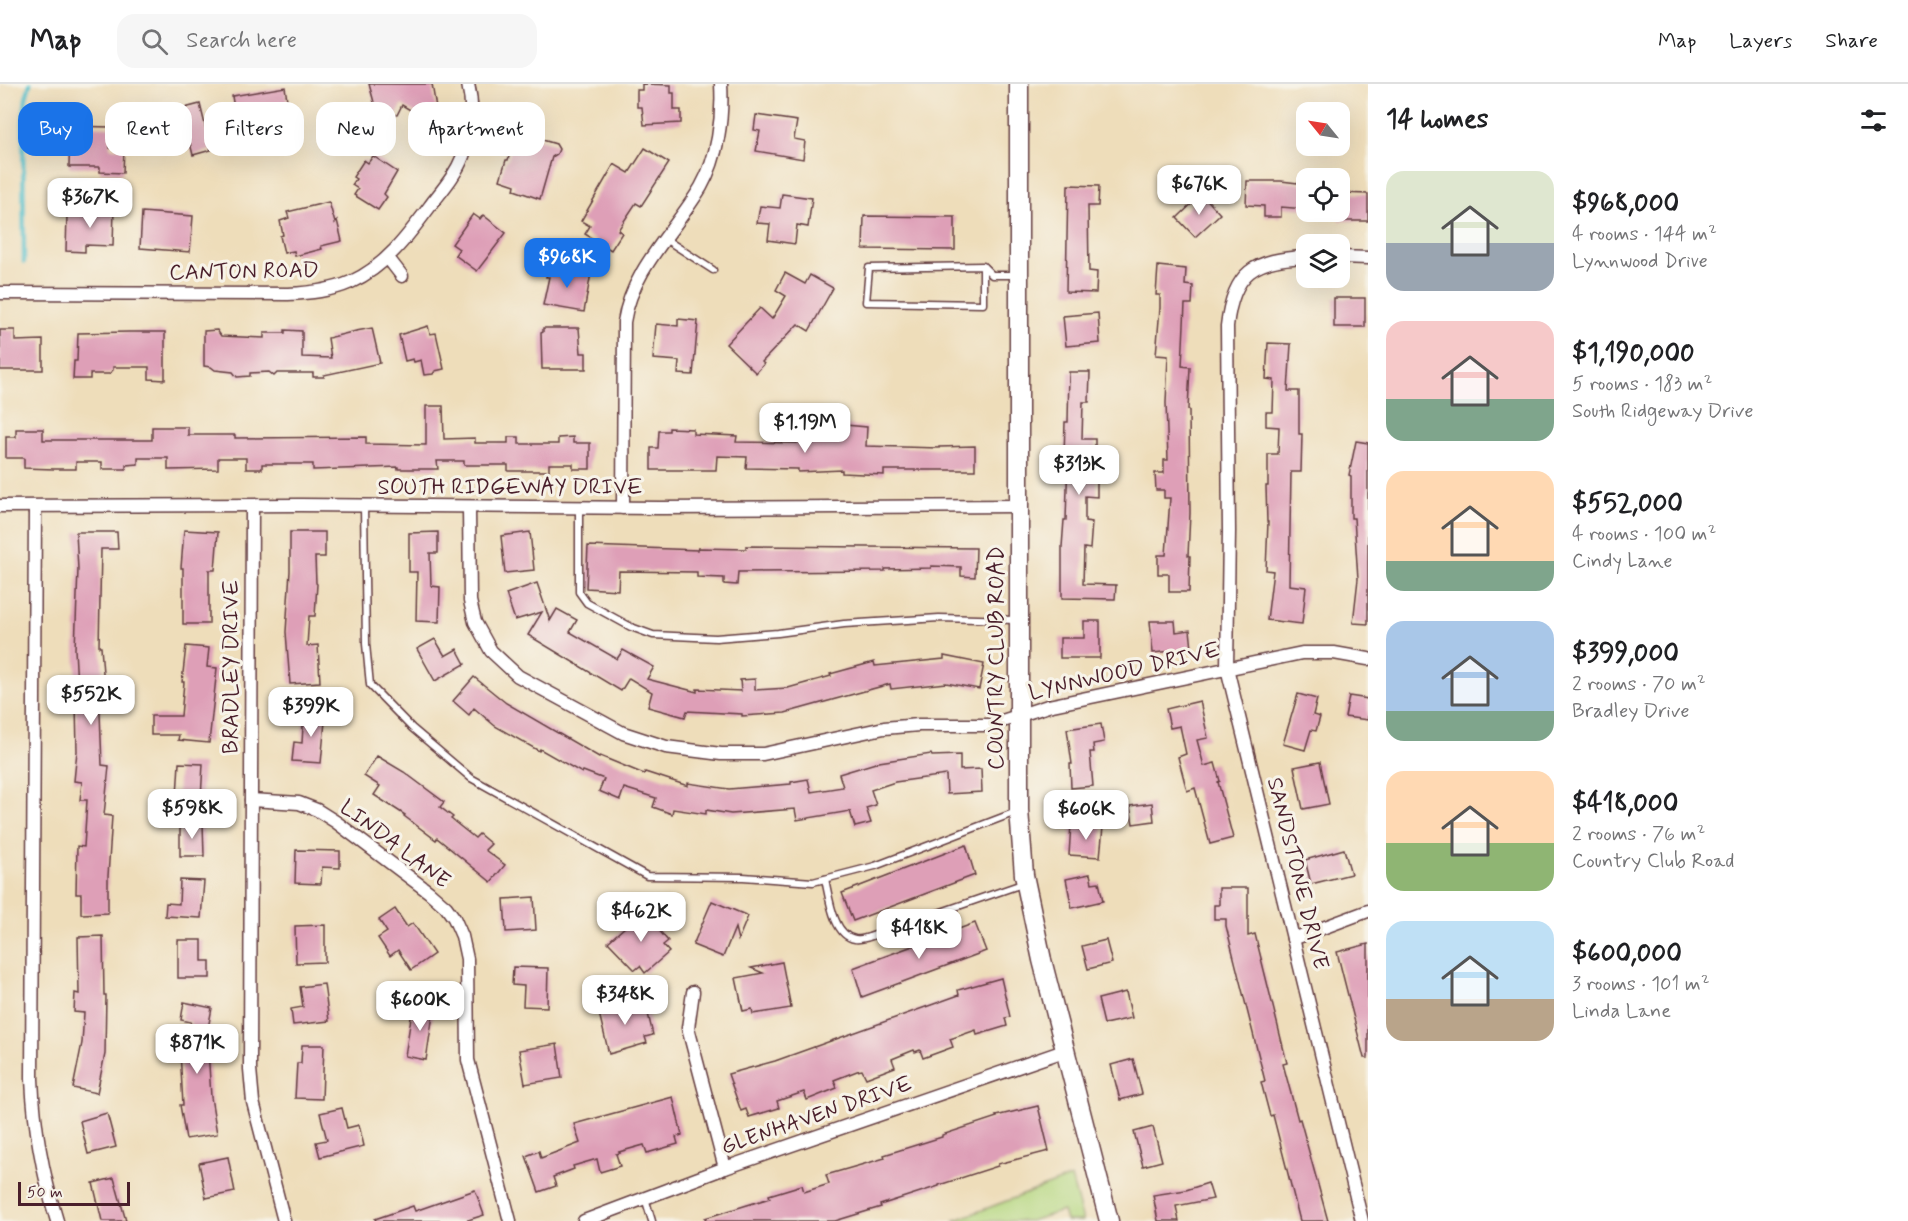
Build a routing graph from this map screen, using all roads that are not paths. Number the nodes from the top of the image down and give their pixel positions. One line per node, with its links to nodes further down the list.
1 (468, 84): 6 (street, CANTON ROAD)
2 (721, 84): 4 (street)
3 (1019, 84): 11 (main road, COUNTRY CLUB ROAD)
4 (665, 239): 10 (lane); 21 (street)
5 (1350, 257): 8 (street)
6 (388, 258): 12 (street); 13 (street, CANTON ROAD)
7 (1296, 258): 24 (street, SANDSTONE DRIVE)
8 (1368, 258)
9 (982, 266): 9 (lane); 11 (lane)
10 (713, 270)
11 (1017, 275): 17 (main road, COUNTRY CLUB ROAD)
12 (402, 276)
13 (0, 292)
14 (0, 506): 18 (street, SOUTH RIDGEWAY DRIVE)
15 (252, 506): 16 (street, SOUTH RIDGEWAY DRIVE); 18 (street, SOUTH RIDGEWAY DRIVE); 26 (street, BRADLEY DRIVE)
16 (364, 506): 19 (street, SOUTH RIDGEWAY DRIVE); 28 (lane)
17 (1019, 506): 21 (street, SOUTH RIDGEWAY DRIVE); 22 (main road, COUNTRY CLUB ROAD)
18 (35, 507): 36 (street)
19 (469, 507): 20 (street, SOUTH RIDGEWAY DRIVE); 25 (street, LYNNWOOD DRIVE)
20 (579, 508): 21 (street, SOUTH RIDGEWAY DRIVE); 22 (lane)
21 (623, 508)
22 (1019, 620): 25 (main road, COUNTRY CLUB ROAD)
23 (1368, 659): 24 (street, LYNNWOOD DRIVE)
24 (1227, 668): 25 (street, LYNNWOOD DRIVE); 31 (street, SANDSTONE DRIVE)
25 (1019, 715): 27 (main road, COUNTRY CLUB ROAD)
26 (251, 800): 37 (street, BRADLEY DRIVE); 38 (street, LINDA LANE)
27 (1019, 810): 28 (lane); 29 (main road, COUNTRY CLUB ROAD)
28 (825, 879): 29 (lane)
29 (1026, 882): 33 (main road, COUNTRY CLUB ROAD)
30 (1368, 911): 31 (street)
31 (1293, 939): 42 (street, SANDSTONE DRIVE)
32 (693, 992): 34 (street)
33 (1064, 1051): 34 (street, GLENHAVEN DRIVE); 41 (main road, COUNTRY CLUB ROAD)
34 (724, 1168): 35 (street, GLENHAVEN DRIVE)
35 (645, 1198): 39 (street, GLENHAVEN DRIVE); 40 (lane)
36 (57, 1221)
37 (284, 1221)
38 (510, 1221)
39 (584, 1221)
40 (652, 1221)
41 (1109, 1221)
42 (1362, 1221)

